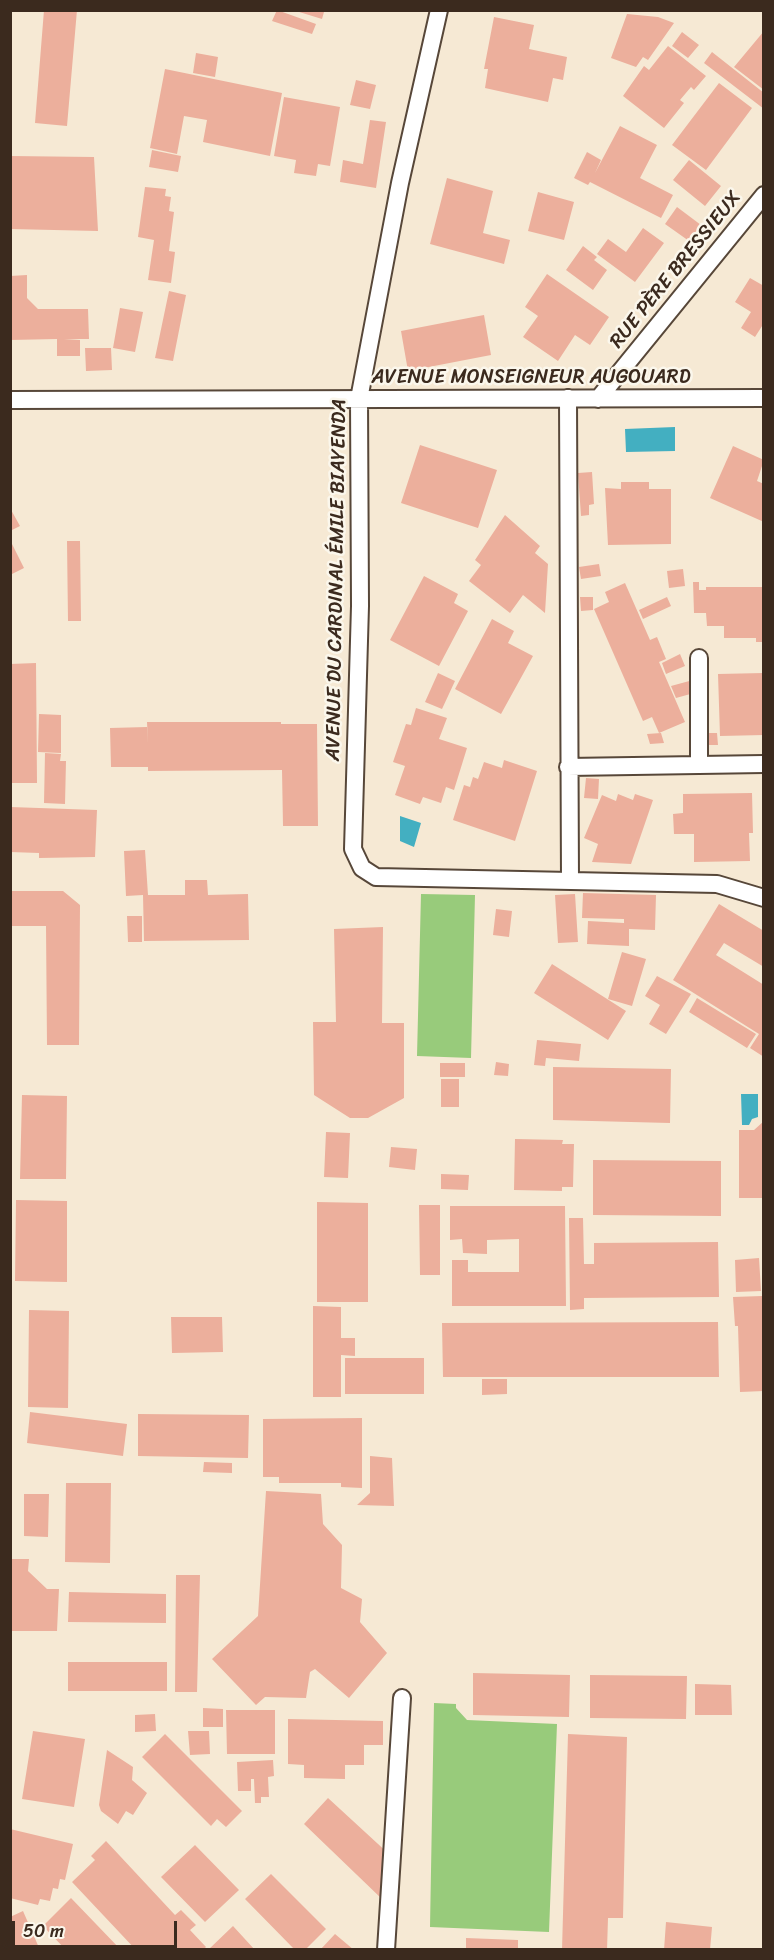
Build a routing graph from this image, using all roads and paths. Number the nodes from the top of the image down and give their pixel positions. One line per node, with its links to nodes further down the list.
1 (439, 10): 5 (street, AVENUE DU CARDINAL ÉMILE BIAYENDA)
2 (764, 195): 6 (street, RUE PÈRE BRESSIEUX)
3 (568, 398): 5 (street, AVENUE MONSEIGNEUR AUGOUARD); 6 (street, AVENUE MONSEIGNEUR AUGOUARD); 11 (street)
4 (764, 398): 6 (street, AVENUE MONSEIGNEUR AUGOUARD)
5 (359, 399): 7 (street, AVENUE MONSEIGNEUR AUGOUARD); 12 (street, AVENUE DU CARDINAL ÉMILE BIAYENDA)
6 (598, 399)
7 (10, 400)
8 (699, 658): 9 (street)
9 (699, 764): 10 (street); 11 (street)
10 (764, 764)
11 (568, 767): 12 (street)
12 (570, 880): 13 (street)
13 (764, 898)
14 (402, 1698): 15 (street)
15 (386, 1950)

